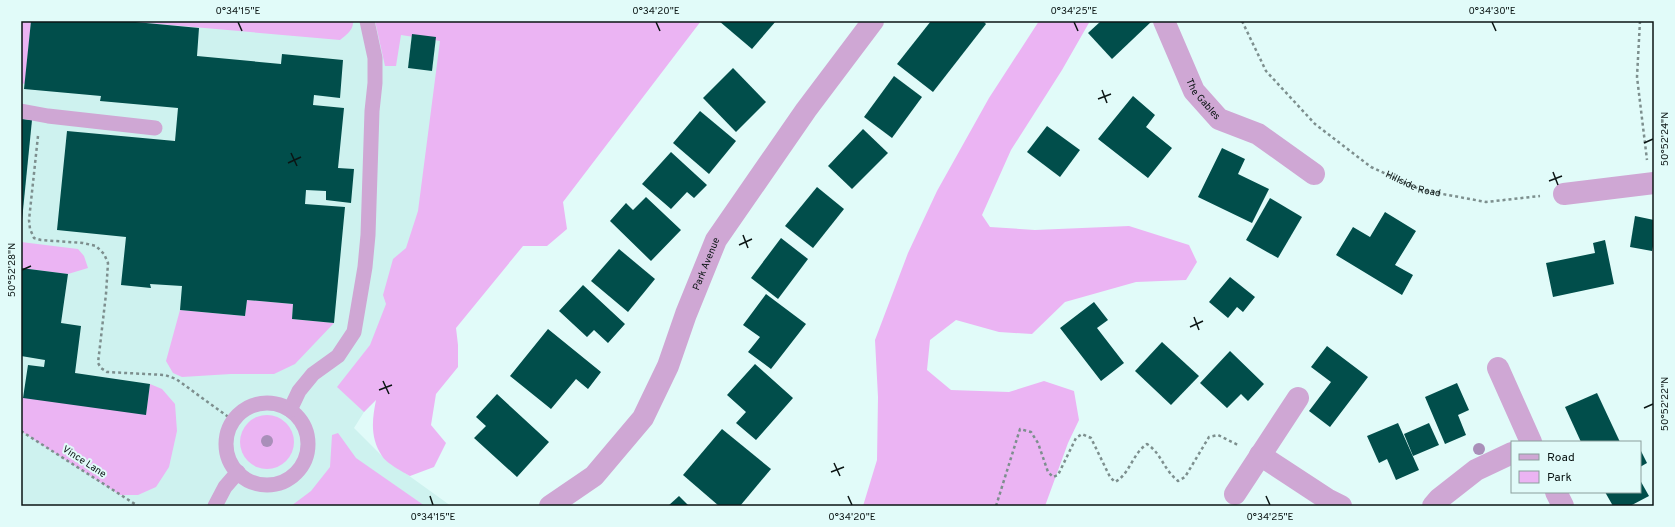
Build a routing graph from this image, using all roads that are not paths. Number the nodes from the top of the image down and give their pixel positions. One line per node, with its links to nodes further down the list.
1 (367, 21): 11 (lane)
2 (873, 21): 19 (street, Park Avenue)
3 (1164, 21): 6 (street, The Gables)
4 (21, 110): 5 (lane)
5 (155, 128)
6 (1314, 174)
7 (1652, 183): 8 (street)
8 (1564, 194)
9 (1498, 368): 12 (street)
10 (1298, 398): 14 (street)
11 (290, 410): 15 (lane); 15 (lane)
12 (1532, 441)
13 (1511, 453): 21 (street)
14 (1260, 455): 17 (street); 20 (street)
15 (238, 472): 18 (lane)
16 (1556, 493): 22 (street)
17 (1235, 494)
18 (215, 506)
19 (550, 506)
20 (1342, 506)
21 (1433, 506)
22 (1563, 506)

